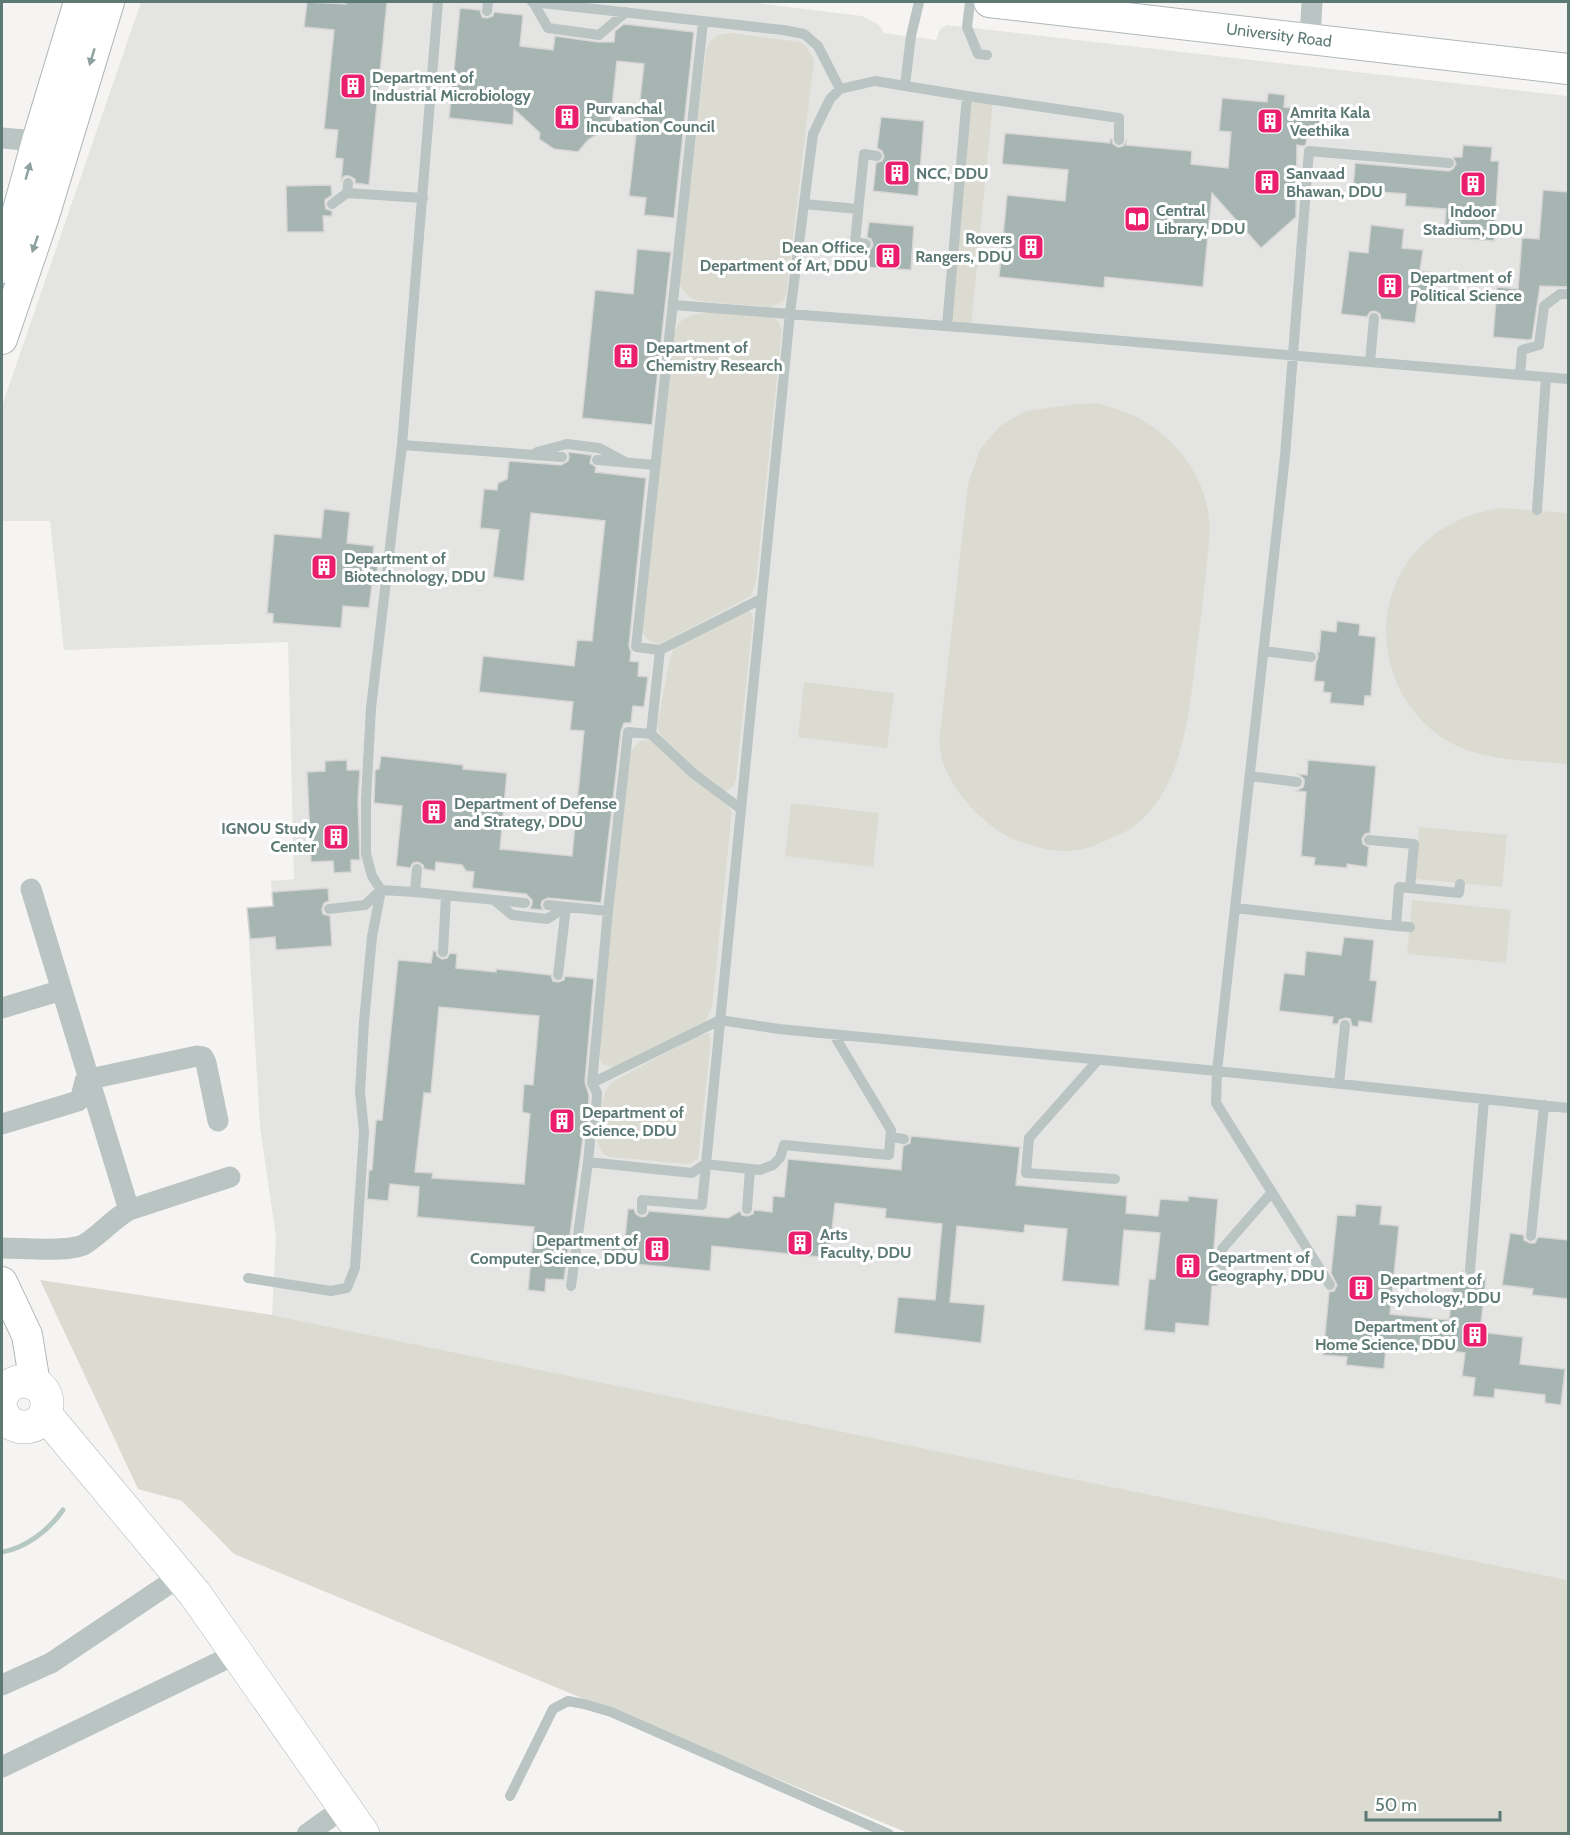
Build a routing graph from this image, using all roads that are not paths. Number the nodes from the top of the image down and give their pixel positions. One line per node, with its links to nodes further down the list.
1 (79, 2): 19 (main road)
2 (109, 2): 33 (main road, one-way to 33)
3 (438, 2): 22 (lane)
4 (532, 2): 9 (lane); 9 (lane)
5 (919, 2): 14 (lane)
6 (970, 2): 12 (lane)
7 (989, 2): 11 (main road, University Road)
8 (1312, 2): 11 (street)
9 (626, 12): 10 (lane)
10 (703, 22): 15 (lane); 29 (lane)
11 (1310, 39): 13 (main road, University Road)
12 (987, 55)
13 (1569, 69)
14 (905, 85): 15 (lane); 16 (lane)
15 (840, 89): 24 (lane)
16 (967, 96): 18 (lane); 32 (lane)
17 (2, 138): 19 (street)
18 (1119, 140)
19 (37, 141): 27 (main road, one-way to 19)
20 (877, 156): 25 (lane)
21 (1449, 163): 34 (lane)
22 (423, 198): 23 (lane); 39 (lane)
23 (332, 204)
24 (804, 204): 25 (lane); 30 (lane)
25 (858, 209): 26 (lane)
26 (866, 244)
27 (2, 268)
28 (1569, 294): 36 (lane)
29 (673, 305): 30 (lane); 44 (lane)
30 (790, 313): 32 (lane); 46 (lane)
31 (1374, 318): 35 (lane)
32 (947, 326): 34 (lane)
33 (2, 339)
34 (1293, 356): 35 (lane); 48 (lane)
35 (1370, 362): 36 (lane)
36 (1520, 375): 37 (lane)
37 (1546, 377): 38 (lane); 45 (lane)
38 (1569, 379)
39 (402, 445): 40 (lane); 59 (lane)
40 (528, 454): 41 (lane); 43 (lane)
41 (562, 457)
42 (597, 460): 43 (lane)
43 (625, 462): 44 (lane)
44 (655, 465): 47 (lane)
45 (1536, 510)
46 (761, 599): 47 (lane); 53 (lane)
47 (660, 650): 50 (lane)
48 (1263, 651): 49 (lane); 51 (lane)
49 (1311, 657)
50 (651, 734): 53 (lane); 68 (lane)
51 (1250, 776): 52 (lane); 66 (lane)
52 (1297, 782)
53 (741, 809): 75 (lane)
54 (1369, 840): 57 (lane)
55 (417, 869): 60 (lane)
56 (1460, 884): 57 (lane)
57 (1410, 888): 69 (lane)
58 (31, 889): 73 (street)
59 (381, 890): 60 (lane); 67 (lane); 103 (lane)
60 (415, 892): 61 (lane)
61 (446, 895): 62 (lane); 71 (lane)
62 (494, 900): 63 (lane); 65 (lane)
63 (525, 903)
64 (548, 905): 65 (lane)
65 (566, 907): 68 (lane); 72 (lane)
66 (1235, 908): 69 (lane); 79 (lane)
67 (329, 909)
68 (608, 912): 81 (lane)
69 (1396, 926): 70 (lane)
70 (1410, 927)
71 (443, 952)
72 (558, 975)
73 (62, 990): 74 (street); 80 (street)
74 (2, 1008)
75 (720, 1020): 77 (lane); 81 (lane); 91 (lane)
76 (1345, 1025): 82 (lane)
77 (834, 1035): 78 (lane); 88 (lane)
78 (1098, 1060): 79 (lane); 94 (lane)
79 (1217, 1071): 82 (lane); 95 (lane)
80 (90, 1079): 86 (street); 87 (street); 97 (street)
81 (592, 1083): 90 (lane)
82 (1339, 1084): 83 (lane)
83 (1484, 1099): 84 (lane); 101 (lane)
84 (1544, 1105): 85 (lane); 99 (lane)
85 (1569, 1108)
86 (218, 1120)
87 (2, 1124)
88 (891, 1137): 89 (lane); 92 (lane)
89 (904, 1139)
90 (588, 1162): 91 (lane); 106 (lane)
91 (705, 1164): 92 (lane); 98 (lane)
92 (750, 1169): 96 (lane)
93 (230, 1177): 97 (street)
94 (1115, 1179)
95 (1272, 1192): 102 (lane); 105 (lane)
96 (747, 1209)
97 (129, 1210): 100 (street)
98 (642, 1210)
99 (1531, 1236)
100 (2, 1248)
101 (1470, 1270)
102 (1218, 1272)
103 (248, 1278)
104 (2, 1282): 108 (main road)
105 (1330, 1285)
106 (571, 1286)
107 (2, 1319): 108 (main road)
108 (17, 1408): 109 (main road); 110 (main road)
109 (167, 1585): 110 (main road); 111 (street)
110 (230, 1657): 112 (street); 114 (main road); 115 (main road)
111 (2, 1685)
112 (2, 1767)
113 (510, 1796): 116 (lane)
114 (325, 1829)
115 (363, 1833)
116 (889, 1833)

